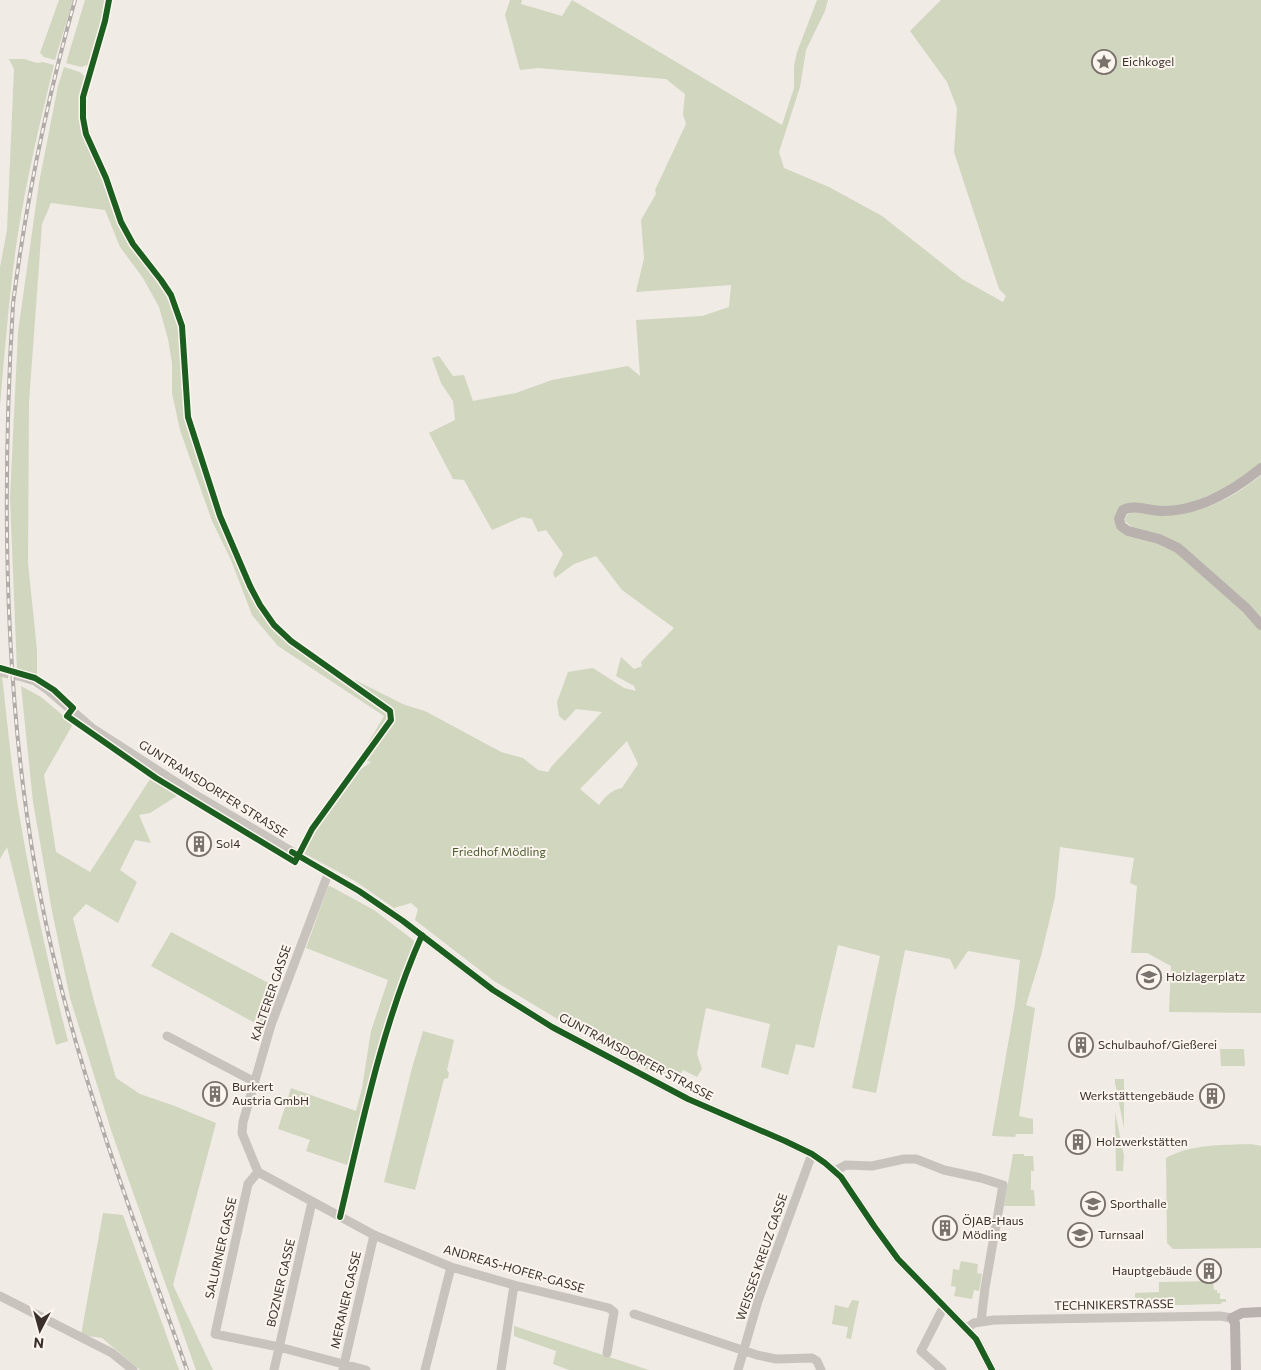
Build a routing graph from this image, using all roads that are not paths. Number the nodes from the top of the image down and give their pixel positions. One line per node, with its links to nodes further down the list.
1 (1261, 468): 2 (main road)
2 (1261, 625)
3 (22, 677): 4 (street, GUNTRAMSDORFER STRASSE)
4 (328, 874): 6 (street, KALTERER GASSE); 7 (street, GUNTRAMSDORFER STRASSE)
5 (167, 1036): 6 (street)
6 (255, 1082): 9 (street, KALTERER GASSE)
7 (812, 1154): 8 (street, GUNTRAMSDORFER STRASSE); 23 (street, WEISSES KREUZ GASSE)
8 (835, 1171): 15 (street, GUNTRAMSDORFER STRASSE); 20 (street)
9 (258, 1172): 10 (street, ANDREAS-HOFER-GASSE); 22 (street, SALURNER GASSE)
10 (312, 1202): 11 (street, ANDREAS-HOFER-GASSE); 22 (street, BOZNER GASSE)
11 (374, 1235): 12 (street, ANDREAS-HOFER-GASSE); 25 (street, MERANER GASSE)
12 (451, 1267): 13 (street, ANDREAS-HOFER-GASSE); 29 (street)
13 (514, 1285): 24 (street, ANDREAS-HOFER-GASSE); 30 (street)
14 (0, 1296): 26 (street)
15 (944, 1306): 21 (street, GUNTRAMSDORFER STRASSE); 33 (street)
16 (1261, 1312): 19 (main road, TECHNIKERSTRASSE)
17 (634, 1314): 23 (street)
18 (1261, 1318): 19 (main road, TECHNIKERSTRASSE)
19 (1233, 1320): 20 (street, TECHNIKERSTRASSE); 35 (main road)
20 (981, 1321): 21 (street, TECHNIKERSTRASSE)
21 (967, 1328): 34 (street, GUNTRAMSDORFER STRASSE)
22 (279, 1347): 25 (street); 27 (street, BOZNER GASSE)
23 (743, 1350): 31 (street, WEISSES KREUZ GASSE); 32 (street)
24 (607, 1353)
25 (343, 1368): 28 (street)
26 (134, 1370)
27 (274, 1370)
28 (366, 1370)
29 (425, 1370)
30 (501, 1370)
31 (738, 1370)
32 (821, 1370)
33 (942, 1370)
34 (992, 1370)
35 (1236, 1370)

